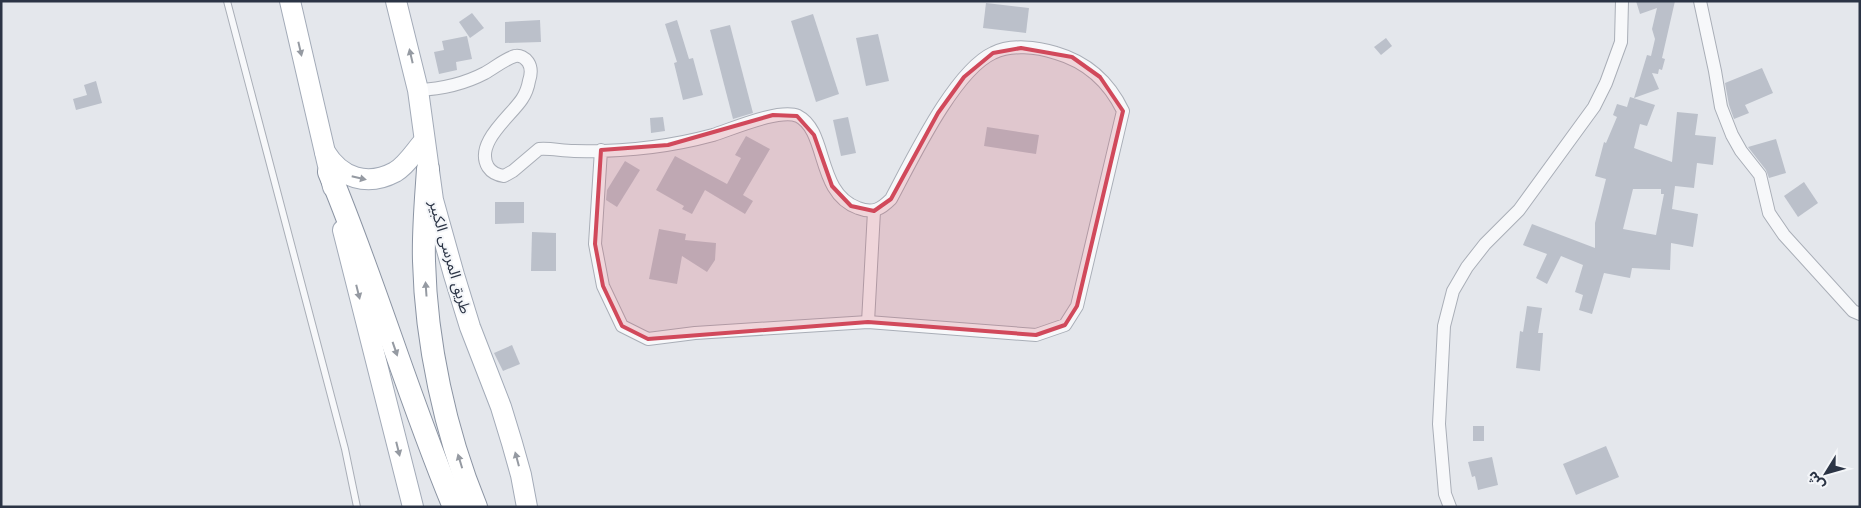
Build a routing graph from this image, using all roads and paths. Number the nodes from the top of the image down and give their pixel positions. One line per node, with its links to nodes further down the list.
1 (227, 1): 15 (lane)
2 (290, 1): 8 (main road, one-way to 8)
3 (396, 1): 6 (main road, طريق المرسى الكبير, one-way to 3)
4 (1622, 1): 20 (street)
5 (1700, 1): 13 (street)
6 (418, 90): 7 (main road, طريق المرسى الكبير); 9 (street)
7 (424, 141): 8 (main road, one-way to 7); 10 (main road, طريق المرسى الكبير)
8 (323, 148): 11 (main road)
9 (601, 150): 12 (street); 14 (street)
10 (428, 169): 18 (highway, one-way to 10); 19 (main road, طريق المرسى الكبير, one-way to 10)
11 (329, 172): 16 (main road, one-way to 16); 17 (highway, one-way to 17)
12 (874, 211): 14 (street); 14 (street)
13 (1860, 314)
14 (868, 322)
15 (357, 507)
16 (413, 507)
17 (454, 507)
18 (476, 507)
19 (527, 507)
20 (1450, 507)

